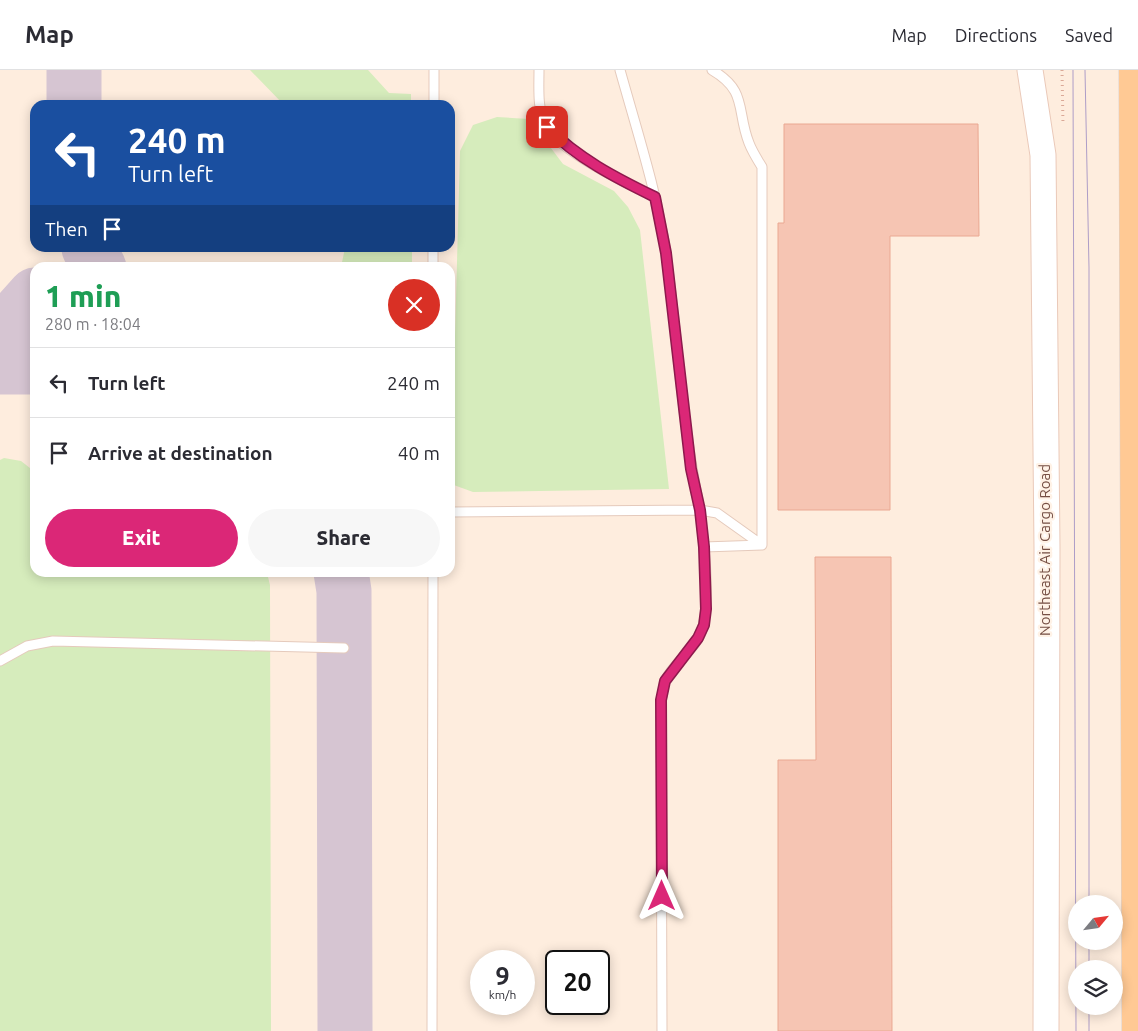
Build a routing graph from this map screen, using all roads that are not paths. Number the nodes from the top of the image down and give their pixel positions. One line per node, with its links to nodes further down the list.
1 (434, 70): 7 (lane)
2 (539, 70): 8 (lane)
3 (620, 70): 8 (lane)
4 (712, 70): 11 (lane)
5 (1030, 70): 19 (street, Northeast Air Cargo Road)
6 (1133, 70): 13 (main road)
7 (434, 100)
8 (655, 197): 9 (lane)
9 (700, 510): 10 (lane); 11 (lane); 12 (lane)
10 (455, 512)
11 (762, 546): 12 (lane)
12 (704, 547): 18 (lane)
13 (1136, 555): 20 (main road)
14 (433, 577): 17 (lane)
15 (344, 648): 16 (lane)
16 (0, 661)
17 (432, 1031)
18 (662, 1031)
19 (1046, 1031)
20 (1136, 1031)

